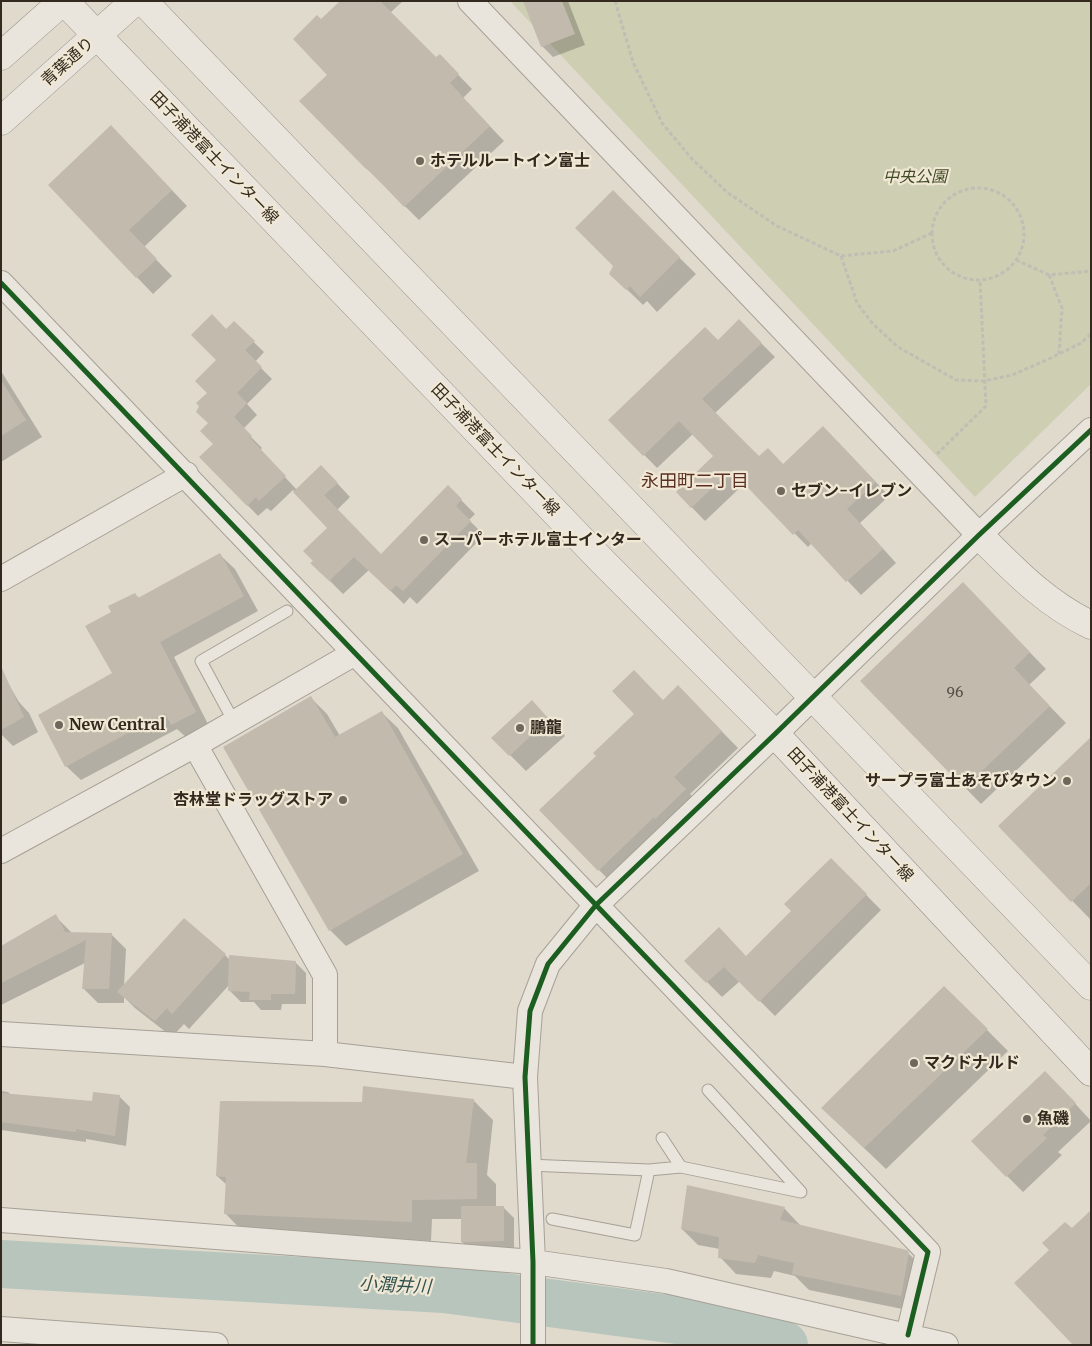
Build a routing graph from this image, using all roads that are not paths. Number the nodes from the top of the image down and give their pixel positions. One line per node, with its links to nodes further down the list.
1 (63, 1): 5 (main road, 田子浦港富士インター線); 6 (main road)
2 (135, 1): 5 (main road, 青葉通り)
3 (143, 1): 16 (main road)
4 (470, 1): 11 (street)
5 (98, 36): 7 (main road, 青葉通り); 18 (main road, 田子浦港富士インター線)
6 (1, 56)
7 (1, 121)
8 (1, 283): 10 (street)
9 (1091, 430): 11 (street)
10 (186, 474): 12 (street); 15 (street)
11 (979, 535): 14 (main road); 16 (street)
12 (1, 578)
13 (287, 610): 17 (lane)
14 (1091, 625)
15 (355, 653): 17 (street); 21 (street)
16 (812, 697): 18 (street); 22 (main road)
17 (234, 722): 19 (street)
18 (775, 734): 21 (street); 25 (main road, 田子浦港富士インター線)
19 (195, 745): 20 (street); 24 (street)
20 (1, 851)
21 (596, 904): 26 (street); 36 (street)
22 (1091, 986)
23 (1, 1034): 24 (street)
24 (325, 1054): 26 (street)
25 (1091, 1072)
26 (525, 1078): 29 (street)
27 (708, 1090): 30 (lane)
28 (662, 1138): 30 (lane)
29 (528, 1165): 31 (lane); 34 (street)
30 (681, 1167): 31 (lane)
31 (649, 1170): 32 (lane)
32 (552, 1219)
33 (1, 1220): 34 (street)
34 (533, 1262): 36 (street); 38 (street)
35 (1, 1329): 37 (street)
36 (908, 1335): 39 (street)
37 (216, 1345)
38 (533, 1345)
39 (946, 1345)

